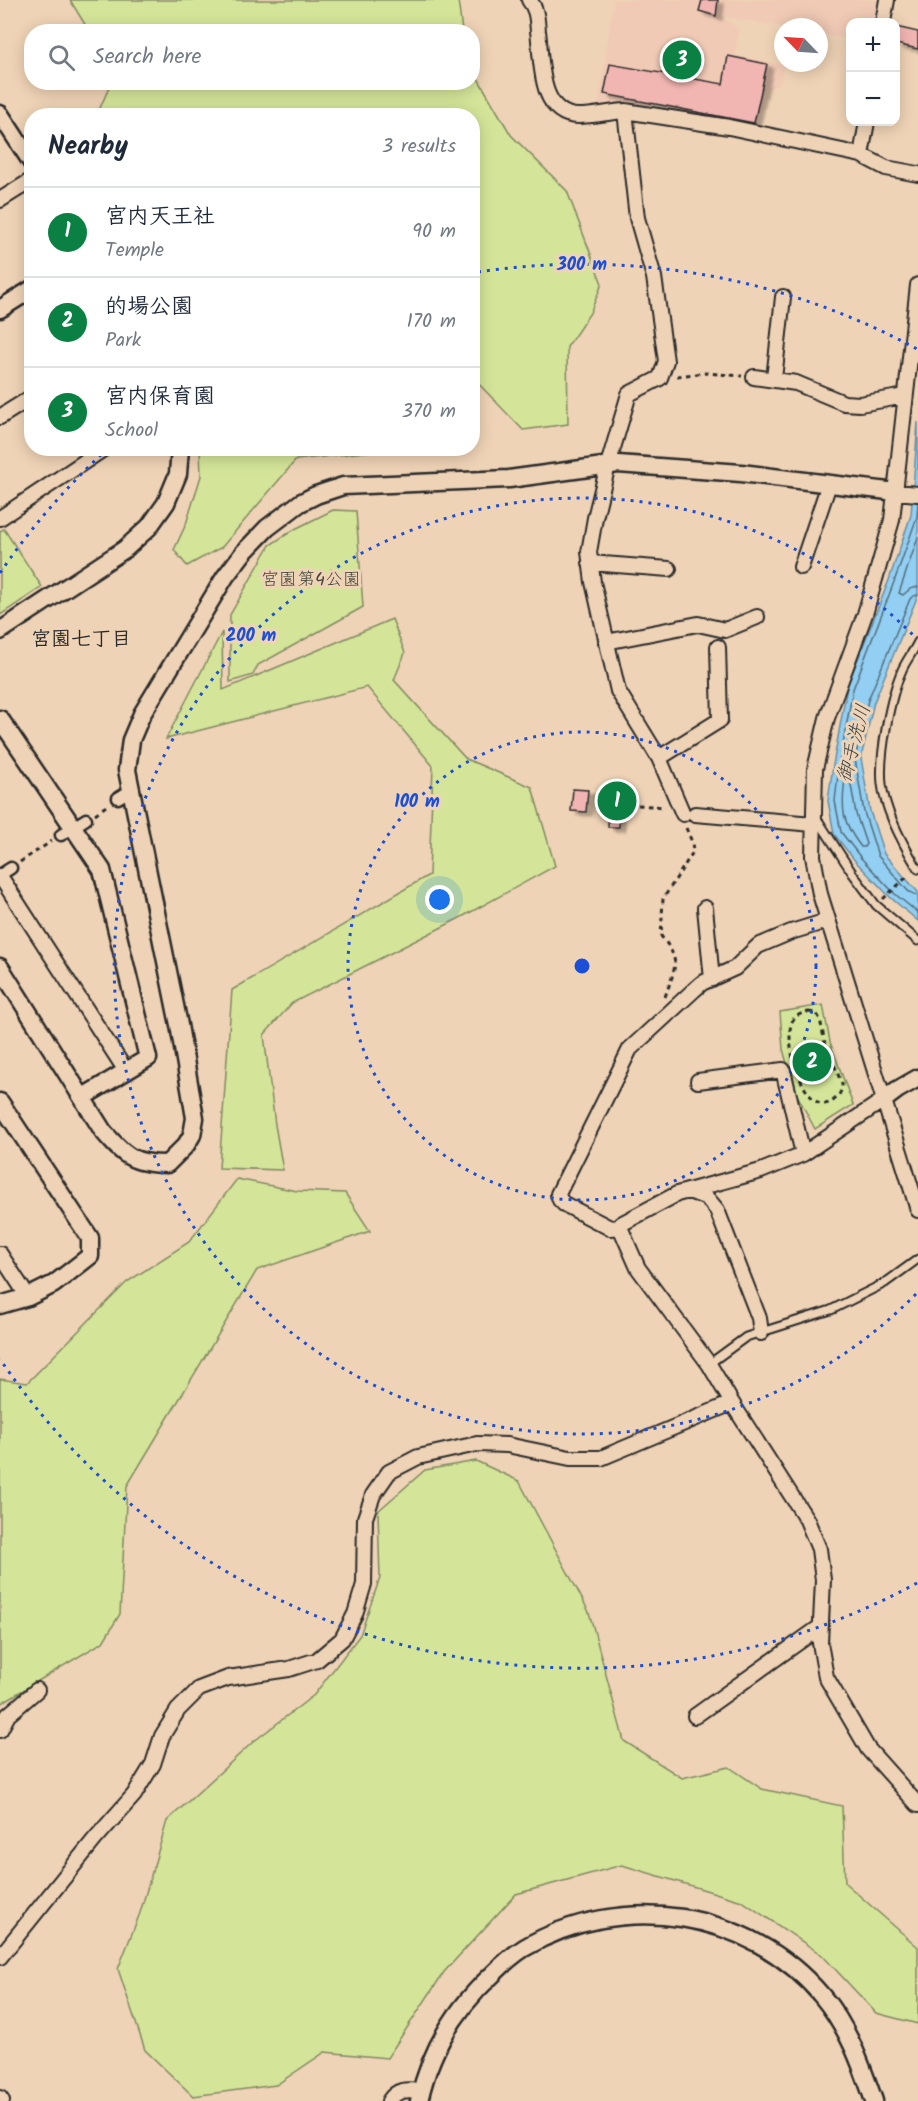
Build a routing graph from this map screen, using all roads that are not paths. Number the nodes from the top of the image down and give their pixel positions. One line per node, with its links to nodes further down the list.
1 (529, 0): 4 (street)
2 (887, 0): 3 (street)
3 (884, 18)
4 (625, 111): 8 (street); 23 (street)
5 (0, 114): 7 (street)
6 (866, 126): 8 (street)
7 (24, 151)
8 (861, 155): 9 (street)
9 (918, 174)
10 (24, 185): 11 (street)
11 (0, 200)
12 (918, 285): 18 (street)
13 (24, 294): 15 (street)
14 (783, 297): 17 (street)
15 (0, 309)
16 (754, 377): 17 (street)
17 (774, 379): 18 (street)
18 (905, 396): 25 (street)
19 (24, 402): 20 (street)
20 (0, 417)
21 (93, 456): 26 (street)
22 (179, 456): 31 (street)
23 (608, 465): 24 (street); 27 (street); 48 (street)
24 (829, 484): 25 (street); 28 (street)
25 (907, 493): 37 (street)
26 (0, 518)
27 (590, 563): 29 (street); 32 (street)
28 (801, 567)
29 (669, 569)
30 (757, 617): 32 (street)
31 (0, 631)
32 (606, 642): 36 (street)
33 (918, 642): 38 (lane)
34 (718, 647): 36 (street)
35 (0, 719): 45 (street)
36 (659, 758): 37 (street)
37 (813, 818): 41 (street); 42 (lane)
38 (918, 868)
39 (4, 873): 45 (street)
40 (705, 908): 44 (street)
41 (827, 921): 44 (street); 49 (street)
42 (918, 941)
43 (0, 967): 48 (street)
44 (712, 979): 54 (street)
45 (126, 1071): 48 (street)
46 (918, 1078): 49 (street)
47 (699, 1082): 51 (street)
48 (83, 1097)
49 (885, 1099): 51 (street); 53 (street)
50 (0, 1102): 57 (street)
51 (803, 1154): 52 (street)
52 (689, 1191): 54 (street); 59 (street)
53 (918, 1208)
54 (620, 1227): 60 (street)
55 (0, 1254): 57 (street)
56 (918, 1260): 59 (lane)
57 (28, 1297): 58 (street)
58 (0, 1305)
59 (761, 1333): 60 (lane)
60 (709, 1364): 61 (street)
61 (732, 1403): 62 (street); 67 (street)
62 (820, 1627): 64 (street); 66 (street)
63 (37, 1690): 65 (street)
64 (695, 1716)
65 (0, 1730)
66 (918, 1805)
67 (0, 1957)
68 (420, 2096): 69 (street); 70 (street)
69 (389, 2101)
70 (874, 2101)

